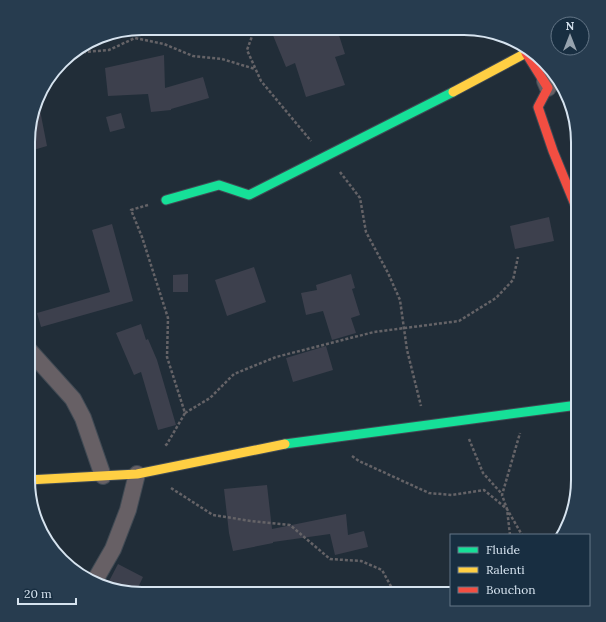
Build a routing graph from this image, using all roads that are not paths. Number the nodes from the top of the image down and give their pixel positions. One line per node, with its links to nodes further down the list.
1 (522, 52): 5 (street)
2 (541, 69): 3 (street)
3 (552, 82): 4 (street)
4 (571, 195)
5 (166, 200)
6 (35, 357): 9 (street)
7 (571, 406): 8 (street)
8 (137, 474): 9 (street); 11 (street)
9 (103, 476): 10 (street)
10 (35, 480)
11 (97, 577)

